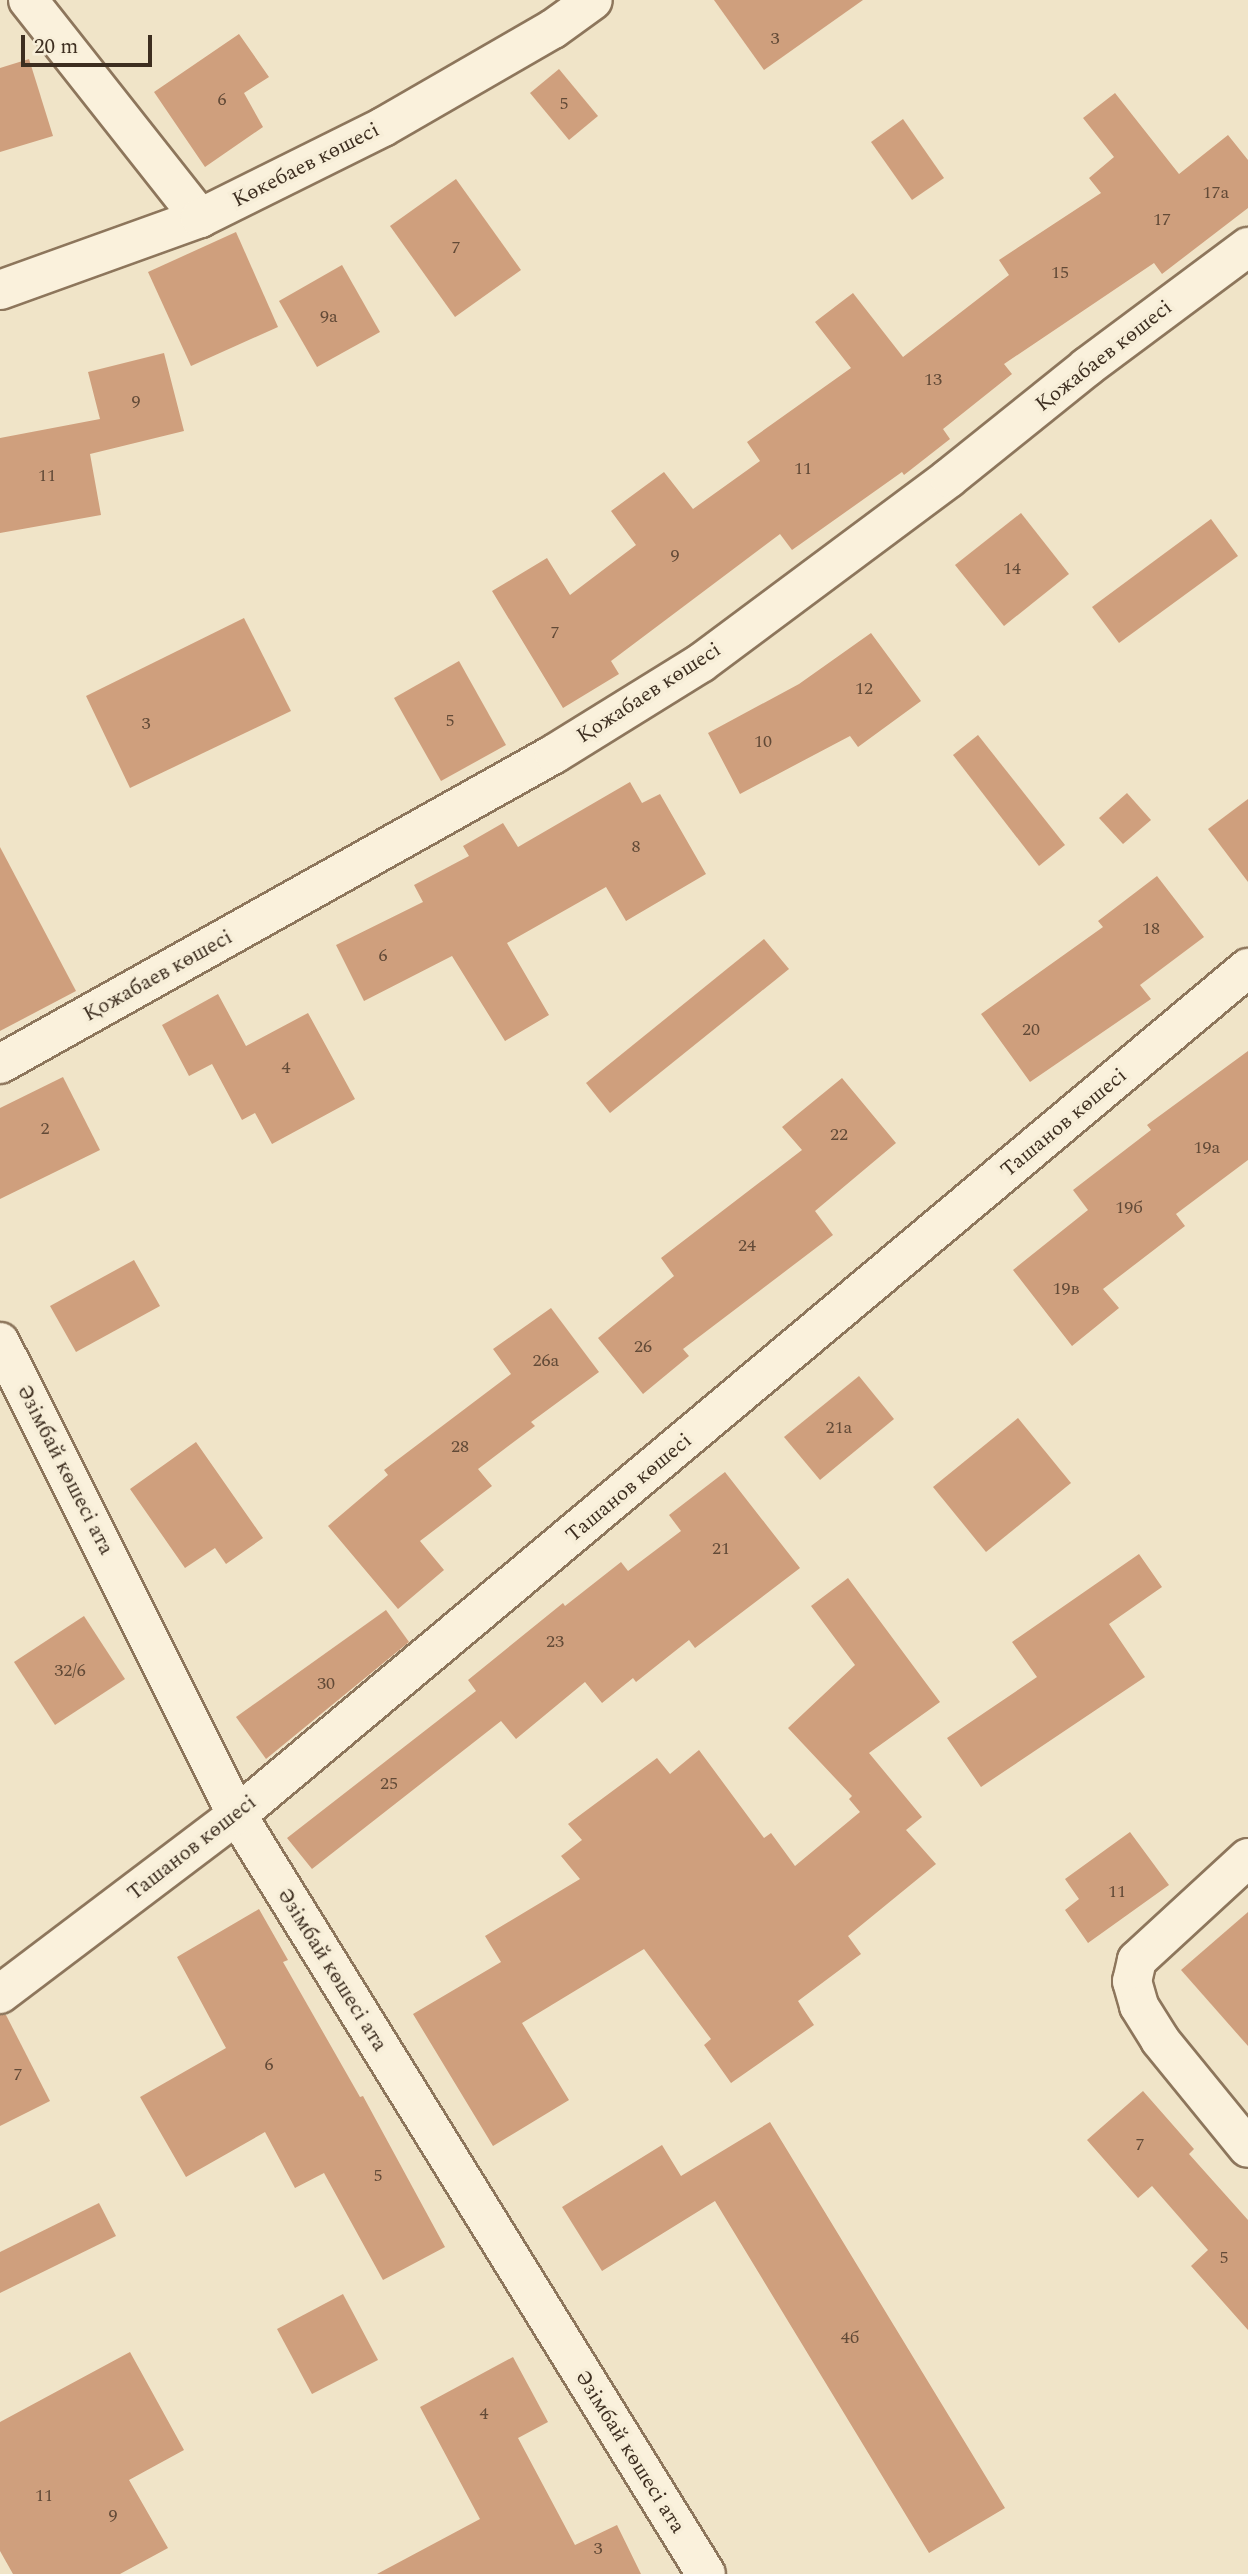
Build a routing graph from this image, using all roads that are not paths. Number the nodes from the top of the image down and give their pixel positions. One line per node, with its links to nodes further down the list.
1 (28, 0): 3 (street)
2 (593, 0): 3 (street, Көкебаев көшесі)
3 (200, 218): 5 (street, Көкебаев көшесі)
4 (1248, 247): 7 (street, Қожабаев көшесі)
5 (0, 290)
6 (1248, 968): 9 (street, Ташанов көшесі)
7 (0, 1063)
8 (0, 1342): 9 (street, Әзімбай көшесі ата)
9 (237, 1815): 11 (street, Ташанов көшесі); 13 (street, Әзімбай көшесі ата)
10 (1248, 1858): 12 (street)
11 (0, 1994)
12 (1248, 2148)
13 (706, 2574)

